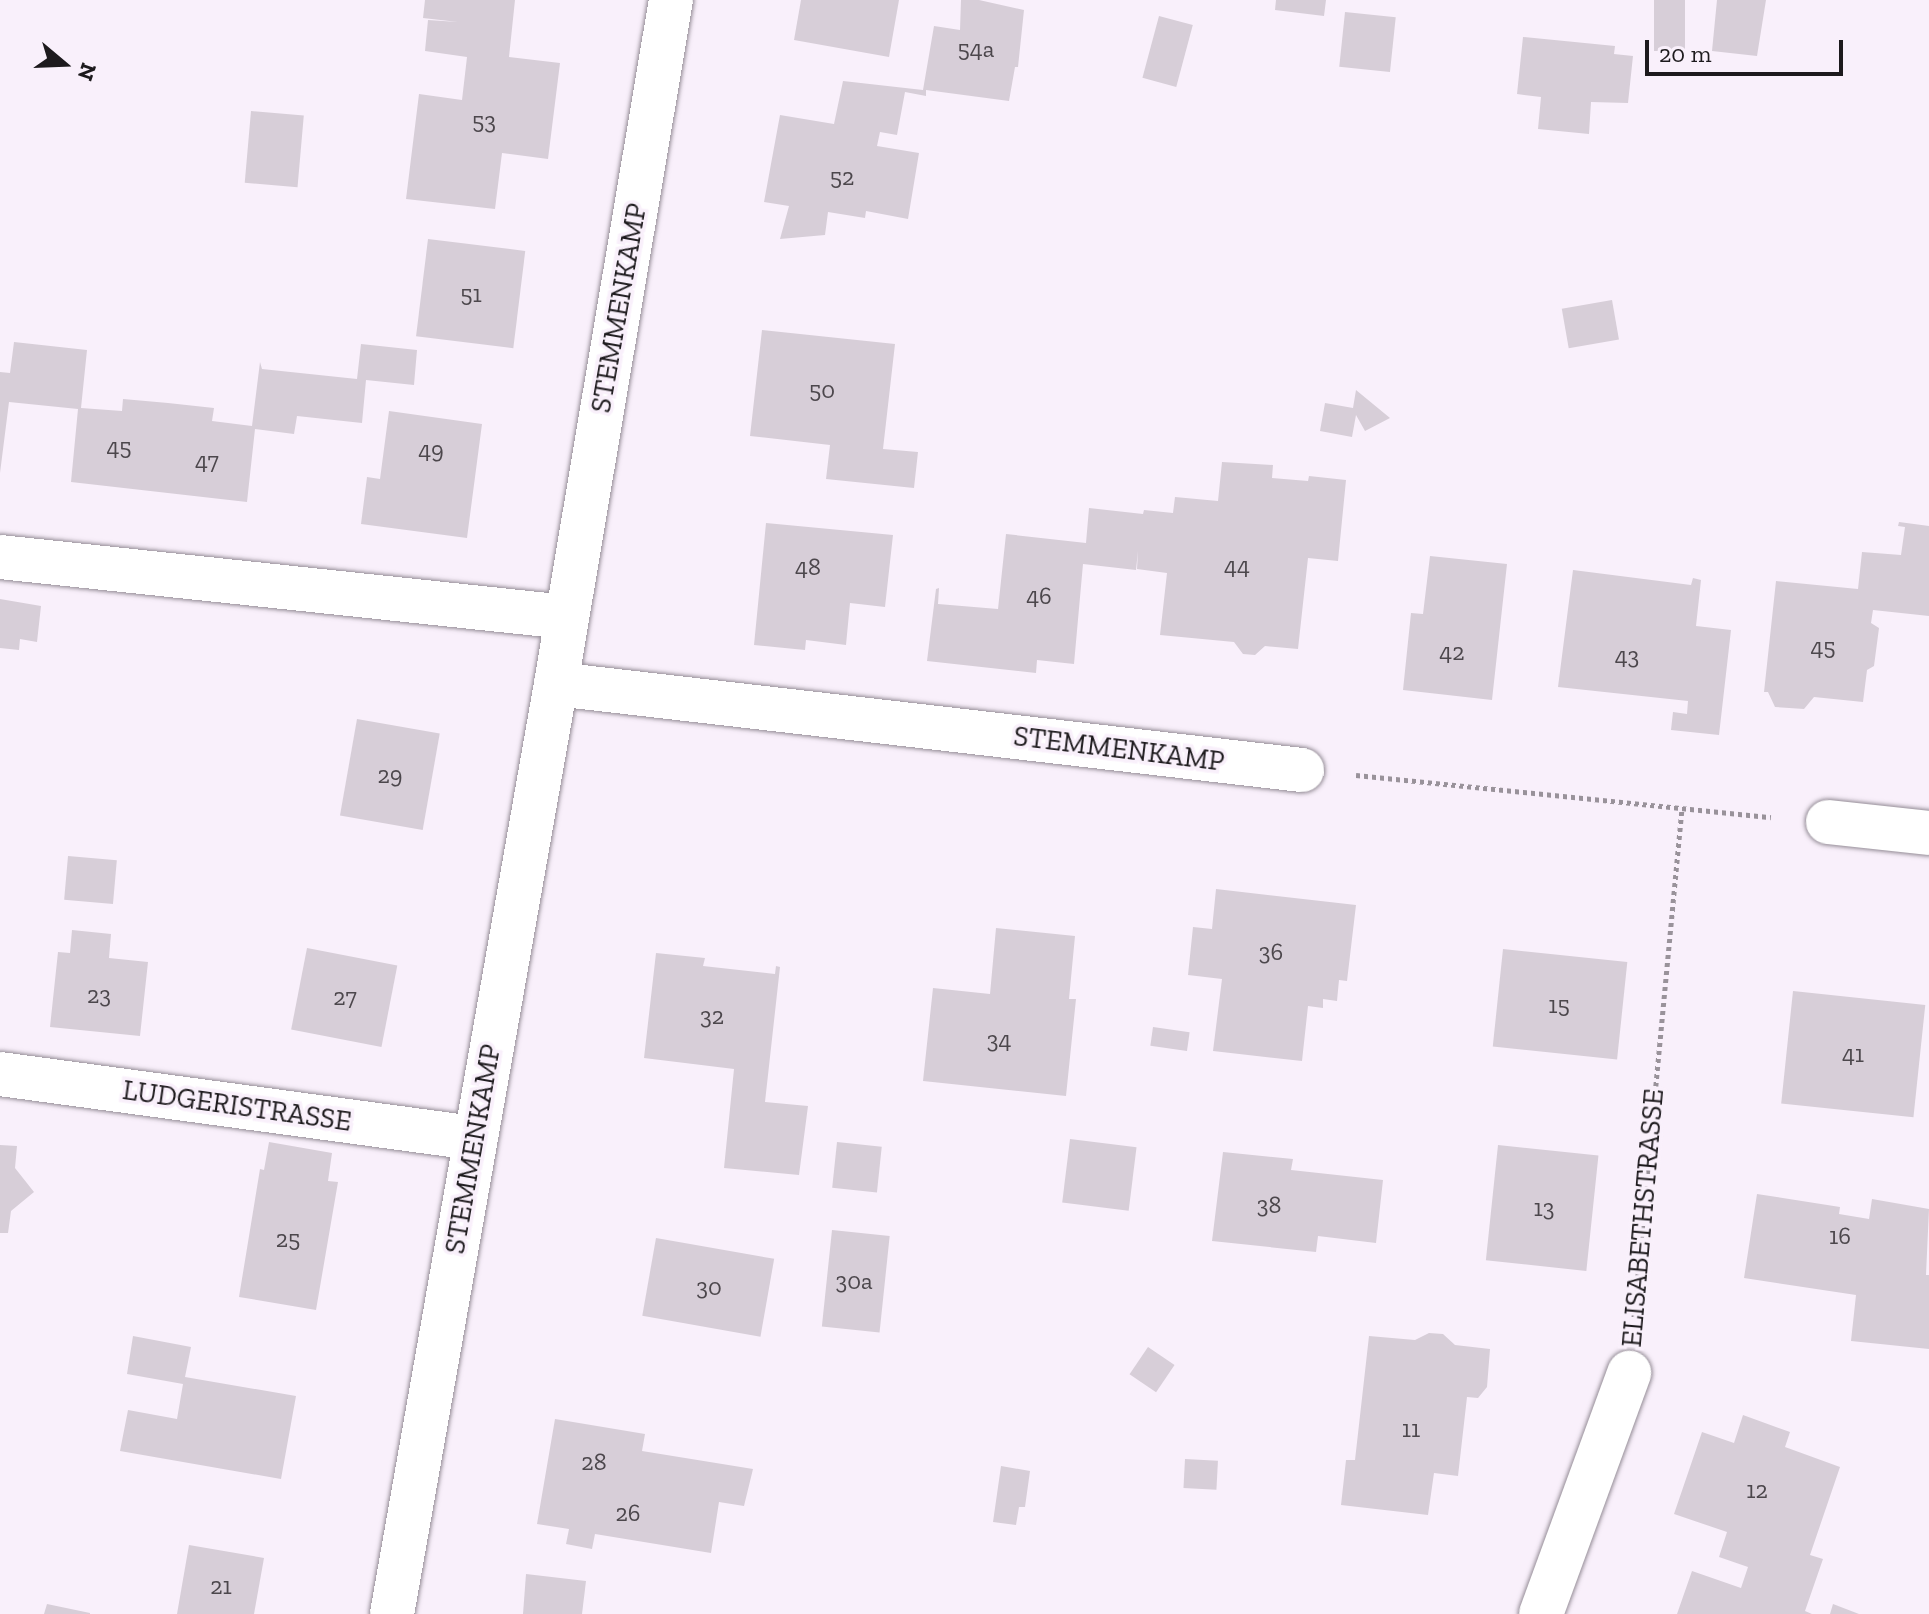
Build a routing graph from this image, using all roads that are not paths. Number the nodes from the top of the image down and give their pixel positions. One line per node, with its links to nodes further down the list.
1 (671, 0): 3 (street, STEMMENKAMP)
2 (0, 557): 3 (street)
3 (566, 617): 4 (street, STEMMENKAMP)
4 (556, 684): 5 (street, STEMMENKAMP); 9 (street, STEMMENKAMP)
5 (1302, 770)
6 (1828, 822): 7 (street)
7 (1929, 833)
8 (0, 1074): 9 (street, LUDGERISTRASSE)
9 (475, 1138): 11 (street, STEMMENKAMP)
10 (1629, 1373): 12 (street, ELISABETHSTRASSE)
11 (392, 1614)
12 (1541, 1614)

